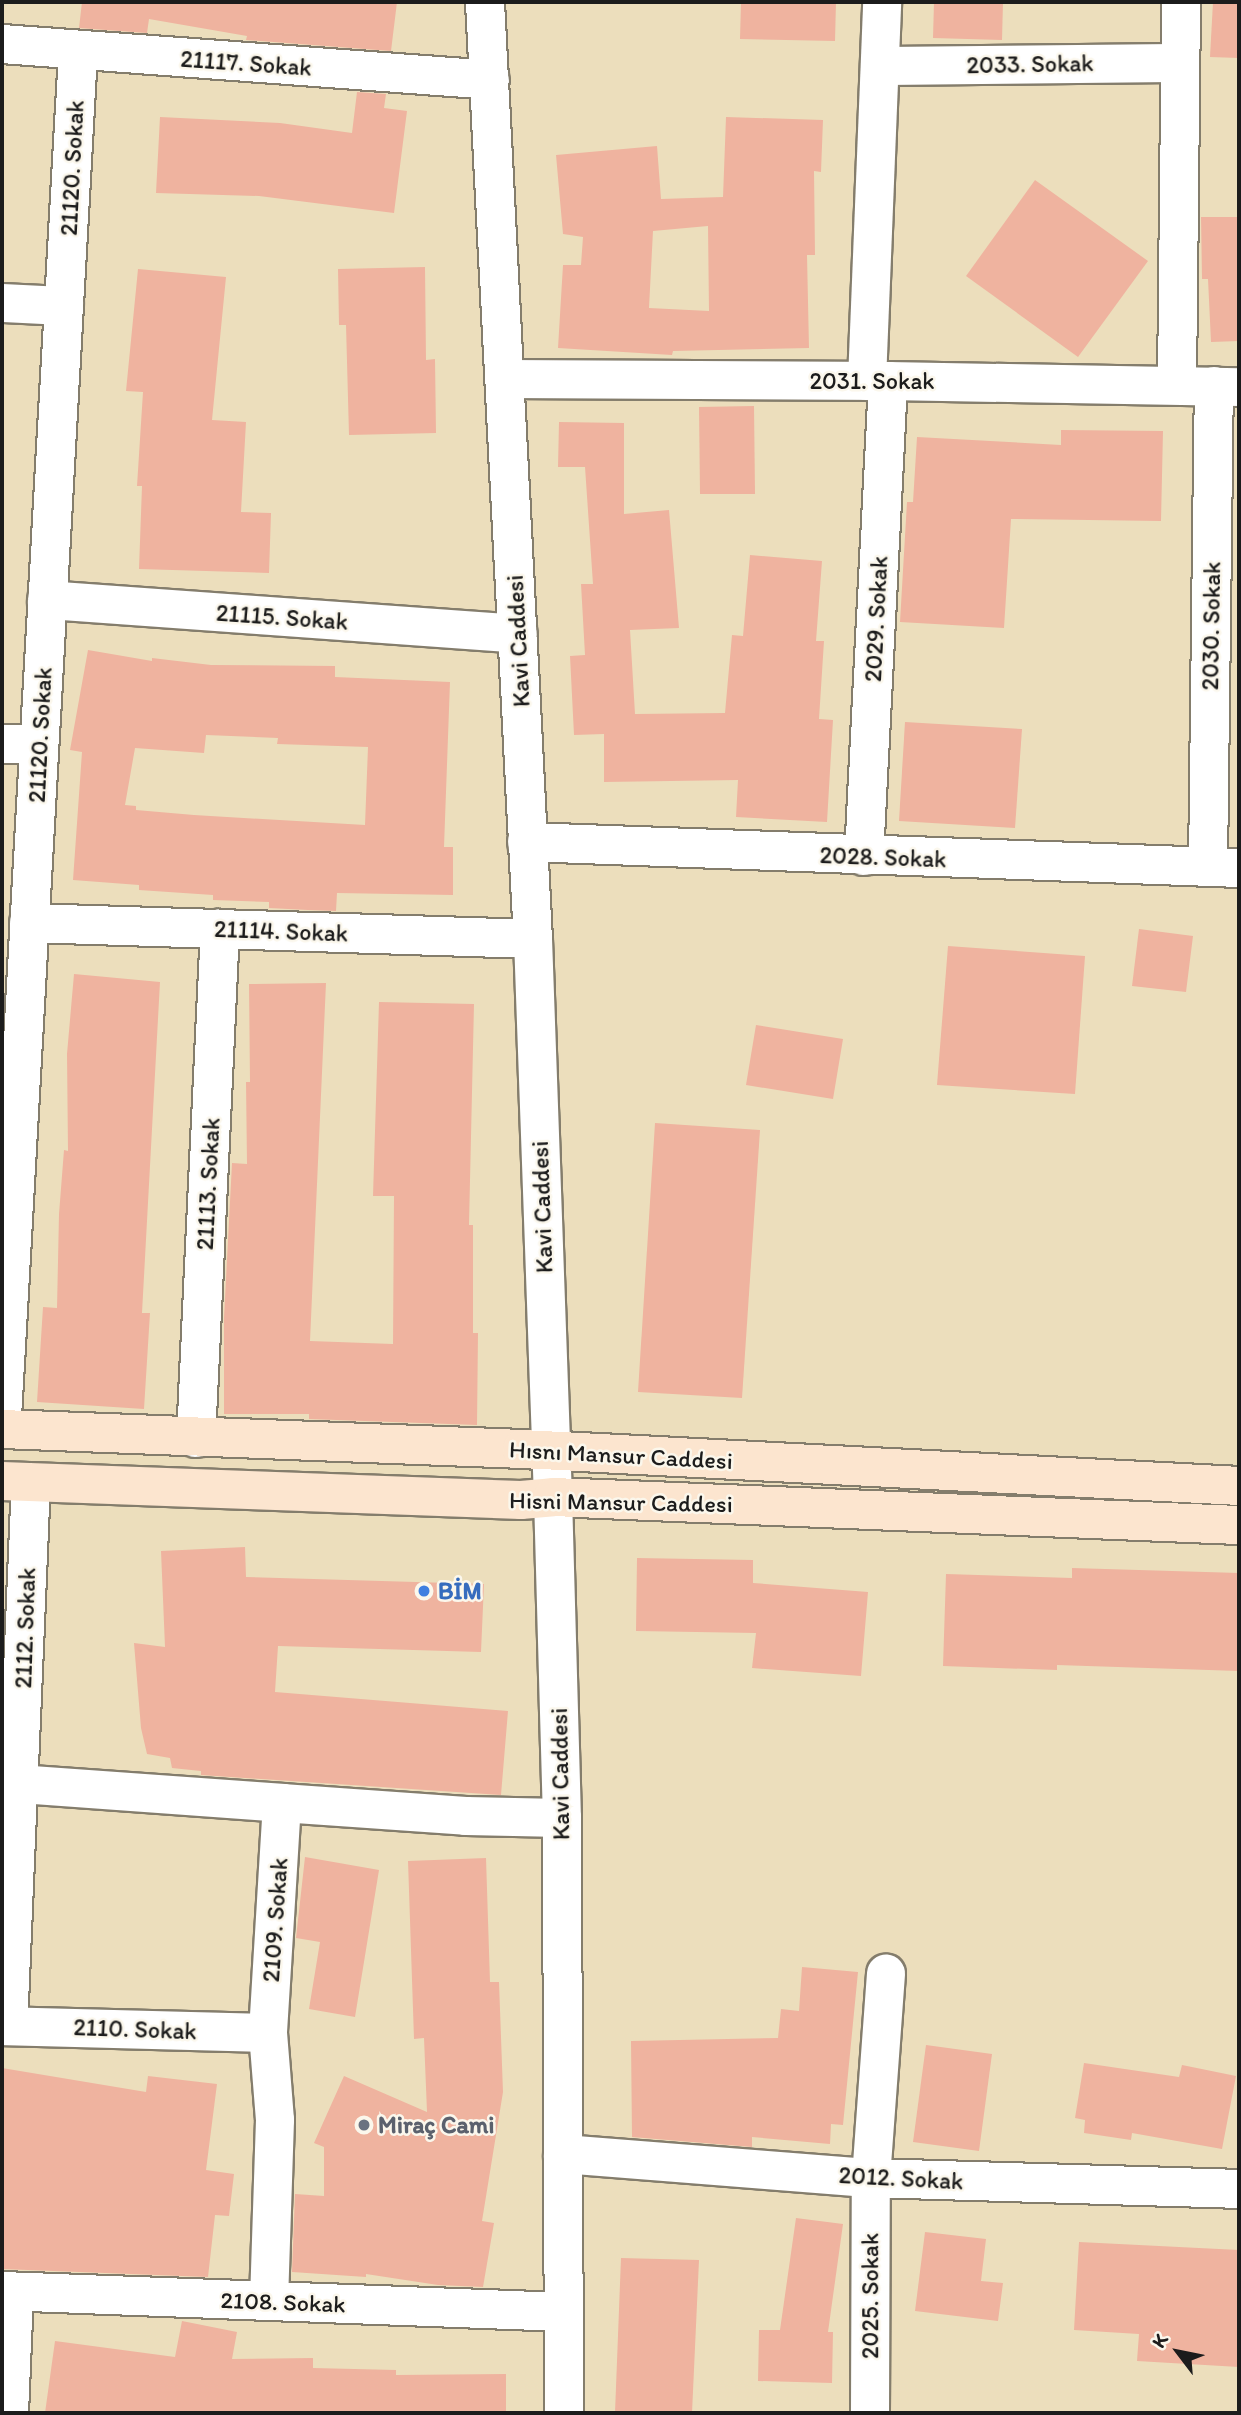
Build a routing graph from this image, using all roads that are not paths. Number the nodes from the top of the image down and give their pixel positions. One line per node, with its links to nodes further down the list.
1 (485, 2): 8 (street, Kavi Caddesi)
2 (882, 2): 7 (street, 2029. Sokak)
3 (1181, 2): 6 (street, 2030. Sokak)
4 (2, 44): 5 (street, 21117. Sokak)
5 (78, 52): 8 (street, 21117. Sokak); 10 (street, 21120. Sokak)
6 (1179, 63): 7 (street, 2033. Sokak); 13 (street, 2030. Sokak)
7 (881, 66): 12 (street, 2029. Sokak)
8 (490, 80): 11 (street, Kavi Caddesi)
9 (2, 303): 10 (street)
10 (64, 306): 14 (street, 21120. Sokak)
11 (505, 379): 12 (street, 2031. Sokak); 15 (street, Kavi Caddesi)
12 (877, 381): 13 (street, 2031. Sokak); 19 (street, 2029. Sokak)
13 (1210, 386): 20 (street, 2030. Sokak)
14 (47, 600): 15 (street, 21115. Sokak); 17 (street, 21120. Sokak)
15 (517, 634): 18 (street, Kavi Caddesi)
16 (2, 744): 17 (street)
17 (39, 744): 21 (street, 21120. Sokak)
18 (527, 842): 19 (street, 2028. Sokak); 23 (street, Kavi Caddesi)
19 (864, 856): 20 (street, 2028. Sokak)
20 (1224, 867)
21 (29, 923): 22 (street, 21114. Sokak); 24 (street, 21120. Sokak)
22 (220, 929): 23 (street, 21114. Sokak); 26 (street, 21113. Sokak)
23 (533, 939): 27 (street, Kavi Caddesi)
24 (2, 1417)
25 (2, 1429): 26 (main road, Hısnı Mansur Caddesi)
26 (195, 1438): 27 (main road, Hısnı Mansur Caddesi)
27 (551, 1452): 29 (main road, Hısnı Mansur Caddesi); 30 (street, Kavi Caddesi)
28 (17, 1481): 30 (main road, Hisni Mansur Caddesi); 32 (street, 2112. Sokak)
29 (1239, 1486)
30 (553, 1497): 31 (main road, Hisni Mansur Caddesi); 34 (street, Kavi Caddesi)
31 (1239, 1525)
32 (19, 1784): 33 (street); 36 (street, 2112. Sokak)
33 (282, 1803): 34 (street); 37 (street, 2109. Sokak)
34 (562, 1818): 38 (street, Kavi Caddesi)
35 (886, 1974): 39 (street, 2025. Sokak)
36 (5, 2026): 37 (street, 2110. Sokak)
37 (268, 2033): 42 (street, 2109. Sokak)
38 (563, 2154): 39 (street, 2012. Sokak); 43 (street, Kavi Caddesi)
39 (871, 2178): 40 (street, 2012. Sokak); 46 (street, 2025. Sokak)
40 (1239, 2189)
41 (8, 2292): 42 (street, 2108. Sokak); 44 (street)
42 (269, 2301): 43 (street, 2108. Sokak)
43 (564, 2312): 45 (street, Kavi Caddesi)
44 (9, 2413)
45 (564, 2413)
46 (870, 2413)

